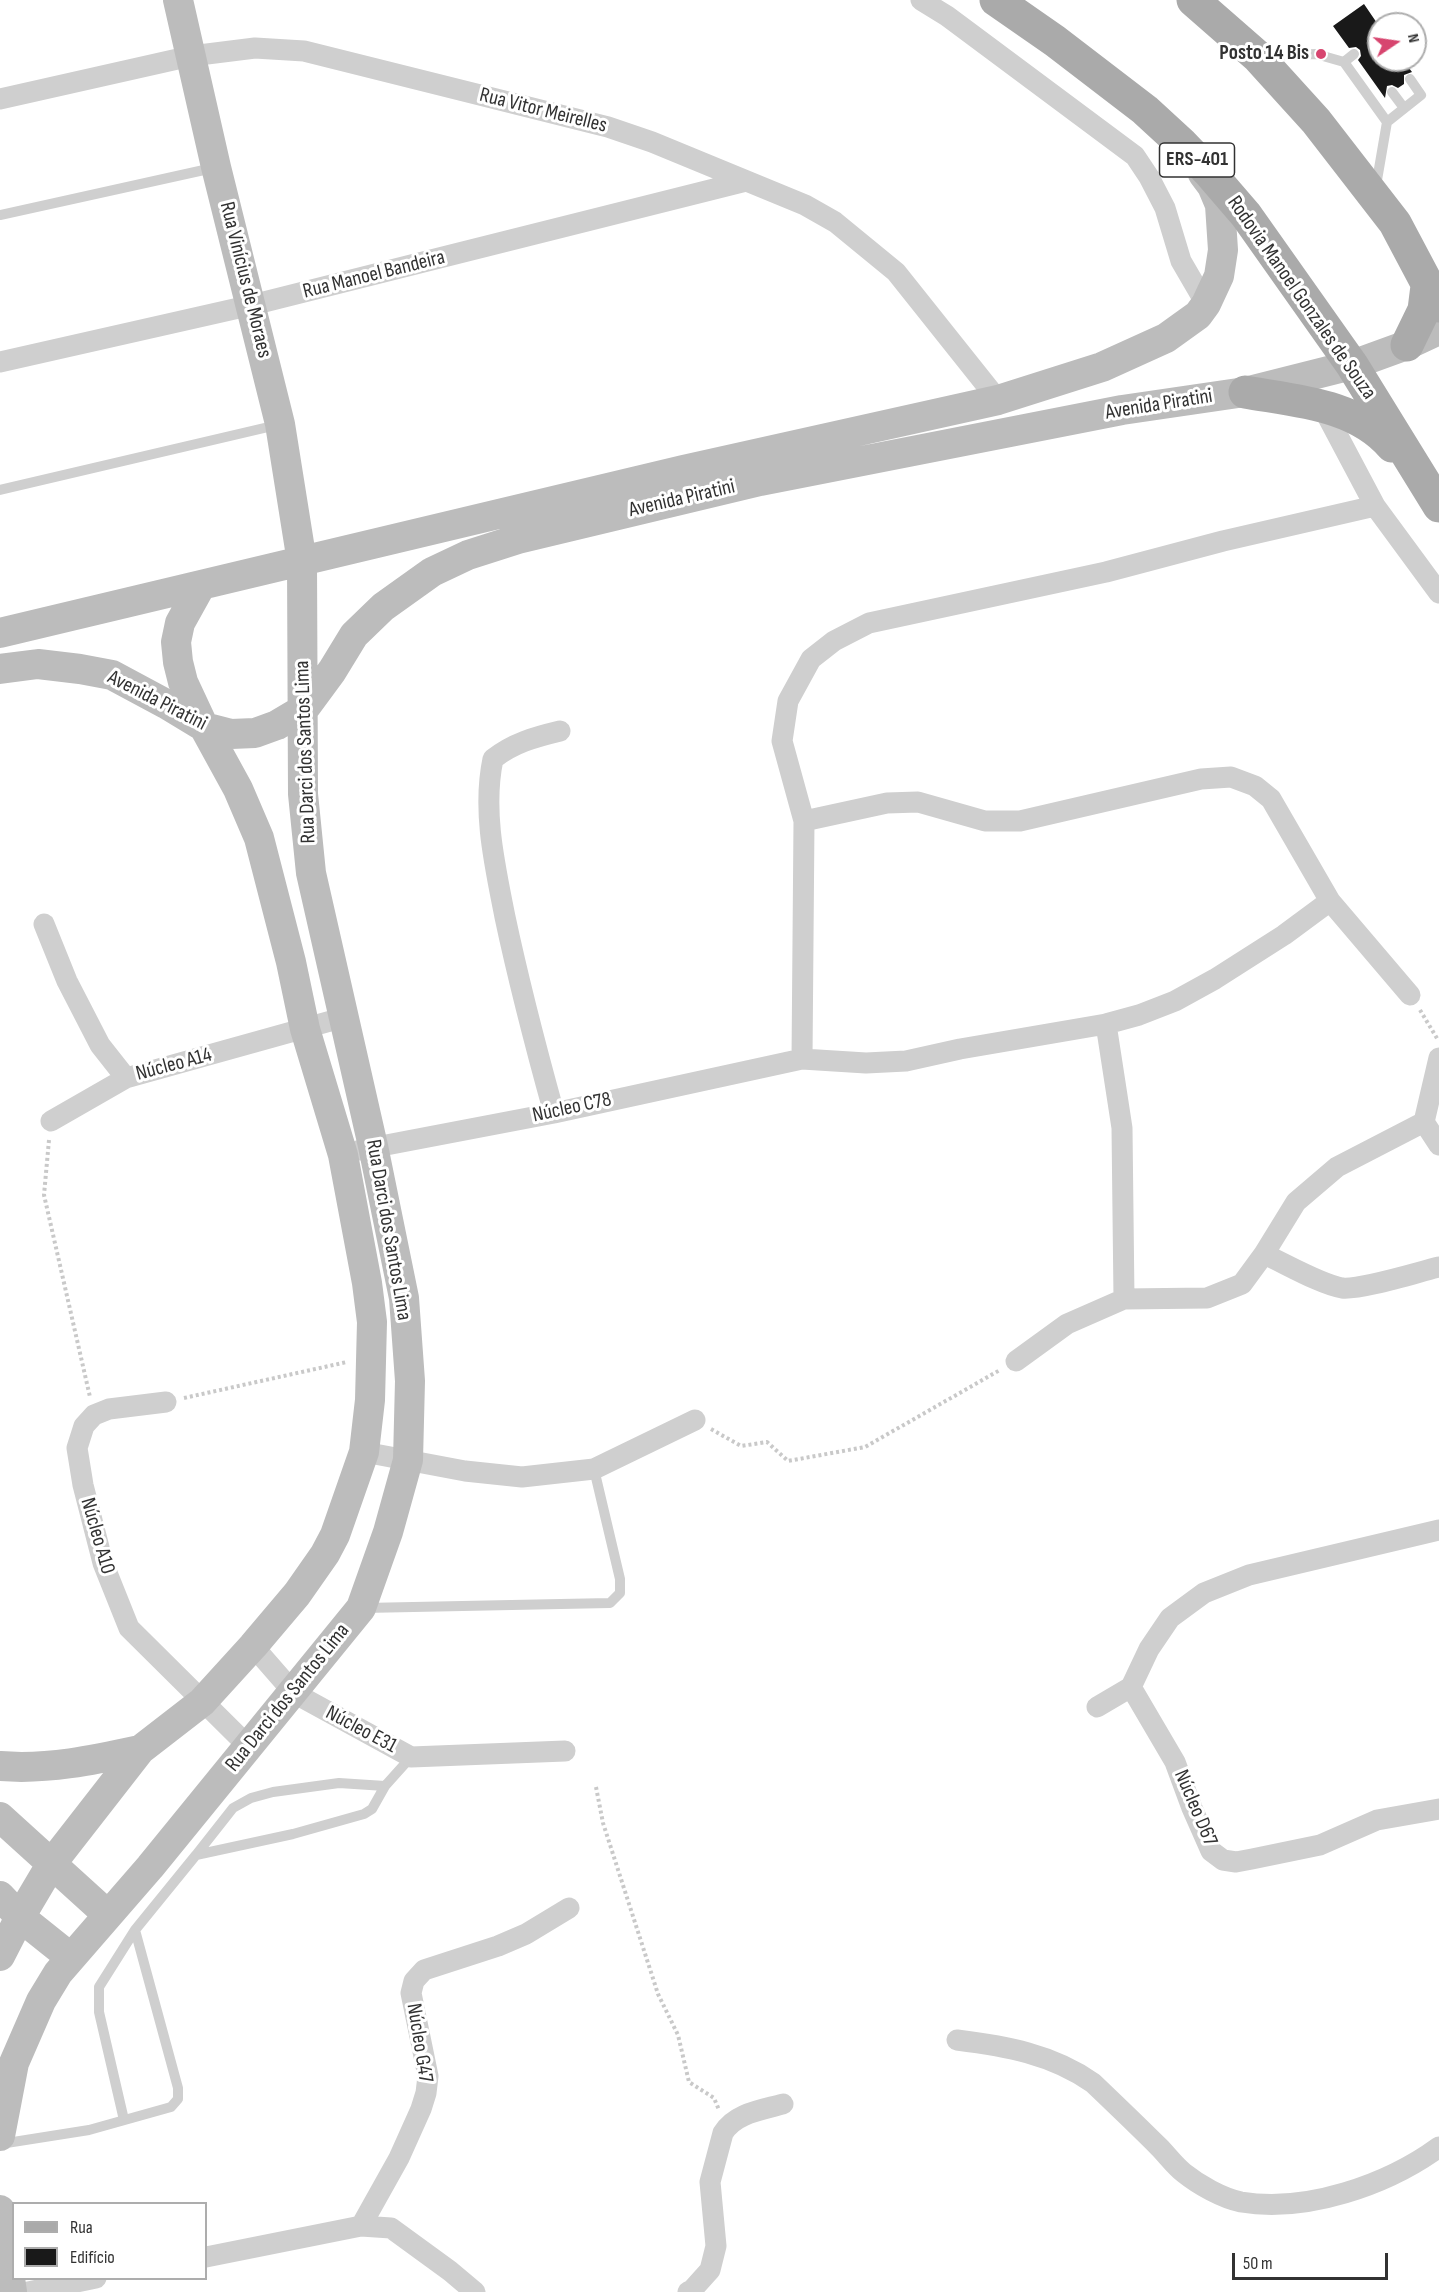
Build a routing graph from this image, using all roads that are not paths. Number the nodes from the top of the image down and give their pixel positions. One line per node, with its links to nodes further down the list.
1 (178, 0): 6 (street, Rua Vinícius de Moraes)
2 (921, 0): 20 (street)
3 (1193, 0): 7 (main road)
4 (1002, 2): 14 (main road, Rodovia Manoel Gonzales de Souza / ERS-401)
5 (1354, 54): 8 (lane)
6 (191, 56): 11 (street, Rua Vitor Meirelles); 15 (street, Rua Vinícius de Moraes); 16 (street, Rua Vitor Meirelles)
7 (1257, 56): 8 (lane); 17 (main road)
8 (1344, 62): 13 (lane)
9 (1410, 80): 12 (lane)
10 (1392, 92): 12 (lane)
11 (0, 99)
12 (1404, 108): 13 (lane)
13 (1387, 122): 17 (lane)
14 (1182, 144): 20 (street, Avenida Piratini); 25 (main road, Rodovia Manoel Gonzales de Souza / ERS-401)
15 (216, 167): 18 (lane); 21 (street, Rua Vinícius de Moraes)
16 (746, 181): 21 (street, Rua Manoel Bandeira); 28 (street, Rua Vitor Meirelles)
17 (1374, 196): 19 (main road)
18 (0, 215)
19 (1435, 286): 23 (main road)
20 (1206, 304): 26 (street, Avenida Piratini)
21 (252, 305): 24 (street, Rua Manoel Bandeira); 31 (street, Rua Vinícius de Moraes)
22 (1439, 330): 23 (street, Avenida Piratini)
23 (1407, 345): 25 (street, Avenida Piratini)
24 (0, 362)
25 (1352, 365): 27 (street, Avenida Piratini); 33 (main road, Rodovia Manoel Gonzales de Souza / ERS-401)
26 (1102, 367): 28 (street, Avenida Piratini); 30 (street)
27 (1245, 392): 29 (main road); 30 (street, Avenida Piratini)
28 (998, 400): 35 (street, Avenida Piratini)
29 (1322, 406): 33 (main road); 34 (street)
30 (1122, 410): 40 (street, Avenida Piratini)
31 (280, 424): 32 (lane); 35 (street, Rua Vinícius de Moraes)
32 (0, 490)
33 (1437, 504)
34 (1375, 506): 37 (street); 43 (street)
35 (302, 562): 36 (street, Avenida Piratini); 40 (street, Rua Darci dos Santos Lima)
36 (200, 587): 38 (street, Avenida Piratini); 41 (street, Rua Darci dos Santos Lima)
37 (1439, 593)
38 (0, 633)
39 (0, 669): 41 (street, Avenida Piratini)
40 (304, 709): 41 (street, Avenida Piratini); 47 (street, Rua Darci dos Santos Lima)
41 (204, 727): 49 (street, Rua Darci dos Santos Lima)
42 (560, 731): 53 (street)
43 (804, 821): 44 (street); 51 (street)
44 (1330, 901): 46 (street); 48 (street, Núcleo C78)
45 (44, 924): 52 (street)
46 (1410, 995)
47 (345, 1017): 49 (street, Núcleo A14); 57 (street, Rua Darci dos Santos Lima)
48 (1106, 1024): 51 (street, Núcleo C78); 61 (street)
49 (305, 1029): 52 (street, Núcleo A14); 58 (street, Rua Darci dos Santos Lima)
50 (1439, 1058): 55 (street)
51 (802, 1059): 53 (street, Núcleo C78)
52 (126, 1078): 54 (street, Núcleo A14)
53 (554, 1113): 57 (street, Núcleo C78)
54 (51, 1121)
55 (1424, 1122): 56 (street); 59 (street)
56 (1439, 1145)
57 (374, 1146): 58 (street, Núcleo C78); 66 (street, Rua Darci dos Santos Lima)
58 (343, 1155): 65 (street, Rua Darci dos Santos Lima)
59 (1264, 1254): 60 (street); 61 (street)
60 (1439, 1267)
61 (1124, 1299): 62 (street)
62 (1016, 1361)
63 (166, 1402): 73 (street, Núcleo A10)
64 (695, 1420): 67 (street)
65 (364, 1452): 66 (street); 70 (street, Rua Darci dos Santos Lima)
66 (408, 1460): 67 (street); 69 (street, Rua Darci dos Santos Lima)
67 (594, 1469): 69 (lane)
68 (1439, 1530): 71 (street)
69 (361, 1608): 72 (street, Rua Darci dos Santos Lima)
70 (253, 1646): 72 (street, Núcleo E31); 73 (street, Rua Darci dos Santos Lima)
71 (1131, 1687): 74 (street); 81 (street, Núcleo D67)
72 (294, 1693): 75 (street, Rua Darci dos Santos Lima); 78 (street, Núcleo E31)
73 (202, 1702): 75 (street, Núcleo A10); 76 (street, Rua Darci dos Santos Lima)
74 (1097, 1707)
75 (249, 1747): 87 (street, Rua Darci dos Santos Lima)
76 (140, 1750): 79 (street); 84 (street, Rua Darci dos Santos Lima)
77 (565, 1751): 78 (street, Núcleo E31)
78 (411, 1757): 80 (lane)
79 (0, 1766)
80 (385, 1786): 83 (lane); 83 (lane)
81 (1439, 1809)
82 (0, 1817): 84 (street)
83 (195, 1855): 88 (lane)
84 (52, 1863): 85 (street, Rua Darci dos Santos Lima); 87 (street)
85 (10, 1907): 89 (street, Rua Darci dos Santos Lima); 90 (street)
86 (569, 1908): 98 (street, Núcleo G47)
87 (108, 1915): 90 (street, Rua Darci dos Santos Lima)
88 (135, 1930): 93 (lane); 93 (lane)
89 (0, 1956)
90 (70, 1957): 94 (street, Rua Darci dos Santos Lima)
91 (957, 2040): 96 (street)
92 (783, 2104): 104 (street)
93 (124, 2120): 95 (lane)
94 (0, 2136)
95 (0, 2144)
96 (1439, 2147)
97 (0, 2210): 101 (street)
98 (361, 2226): 99 (street); 103 (street)
99 (207, 2257)
100 (86, 2280): 102 (street)
101 (12, 2292)
102 (28, 2292)
103 (474, 2292)
104 (688, 2292)

